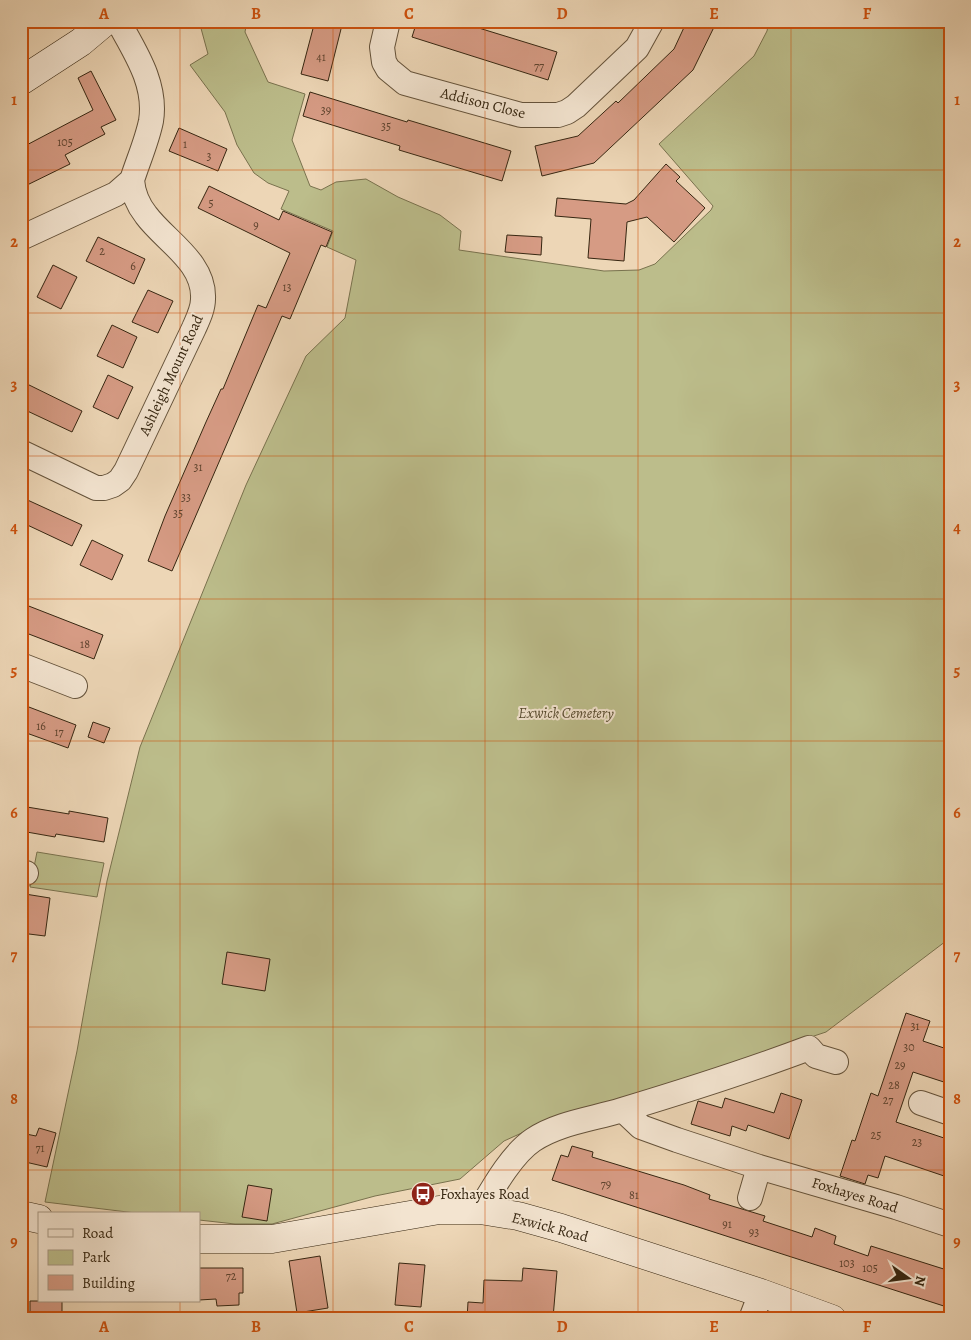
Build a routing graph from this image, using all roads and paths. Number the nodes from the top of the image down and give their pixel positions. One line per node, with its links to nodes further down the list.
1 (106, 21): 5 (street)
2 (118, 21): 6 (street)
3 (388, 21): 4 (street, Addison Close)
4 (652, 21)
5 (21, 81)
6 (132, 180): 7 (street); 8 (street, Ashleigh Mount Road)
7 (21, 238)
8 (21, 452)
9 (21, 665): 10 (street)
10 (75, 686)
11 (836, 1062): 13 (street)
12 (921, 1103): 14 (street)
13 (623, 1110): 15 (street, Foxhayes Road); 17 (street)
14 (950, 1113)
15 (759, 1167): 16 (street); 20 (street, Foxhayes Road)
16 (750, 1198)
17 (480, 1210): 21 (street, Exwick Road); 22 (street, Exwick Road)
18 (21, 1215): 19 (street)
19 (38, 1219)
20 (950, 1225)
21 (200, 1240)
22 (761, 1293): 23 (street); 24 (street, Exwick Road)
23 (751, 1319)
24 (832, 1319)

